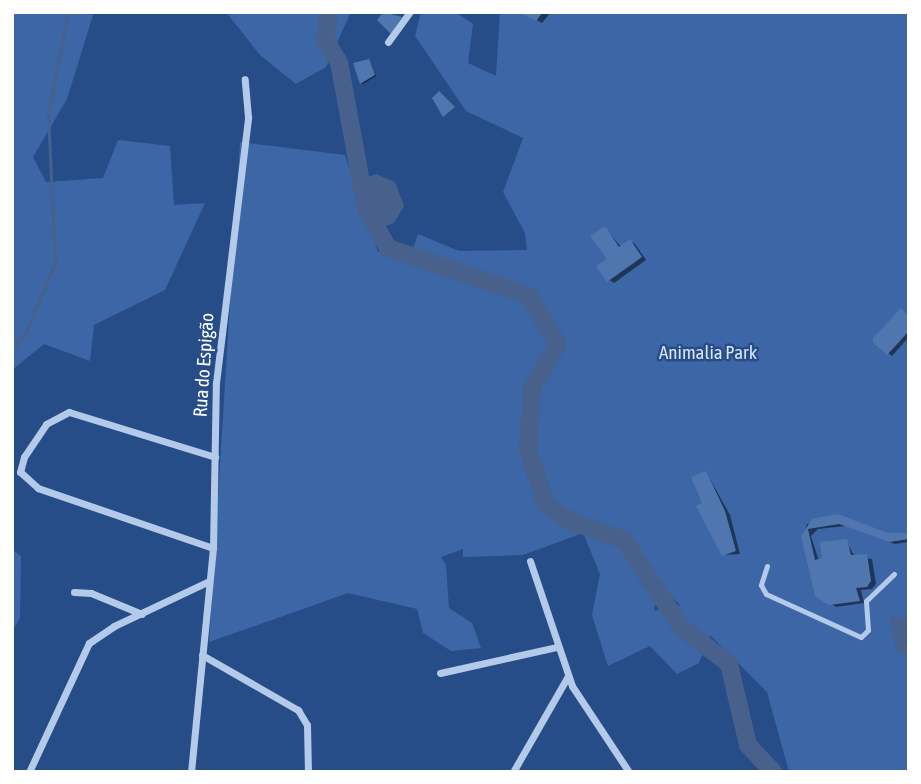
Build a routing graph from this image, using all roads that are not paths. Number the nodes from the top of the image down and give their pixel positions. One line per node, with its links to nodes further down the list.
1 (410, 12): 2 (street)
2 (388, 42)
3 (245, 79): 4 (street, Rua do Espigão)
4 (215, 457): 5 (street, Rua do Espigão); 5 (street)
5 (213, 548): 9 (street, Rua do Espigão)
6 (530, 561): 12 (street)
7 (767, 566): 8 (lane)
8 (894, 574)
9 (209, 581): 11 (street); 13 (street, Rua do Espigão)
10 (74, 592): 11 (street)
11 (142, 614): 16 (street)
12 (556, 647): 14 (street); 15 (street)
13 (202, 654): 17 (street, Rua do Espigão); 18 (street)
14 (440, 673)
15 (568, 676): 19 (street); 20 (street)
16 (29, 772)
17 (191, 772)
18 (308, 772)
19 (513, 772)
20 (629, 772)

